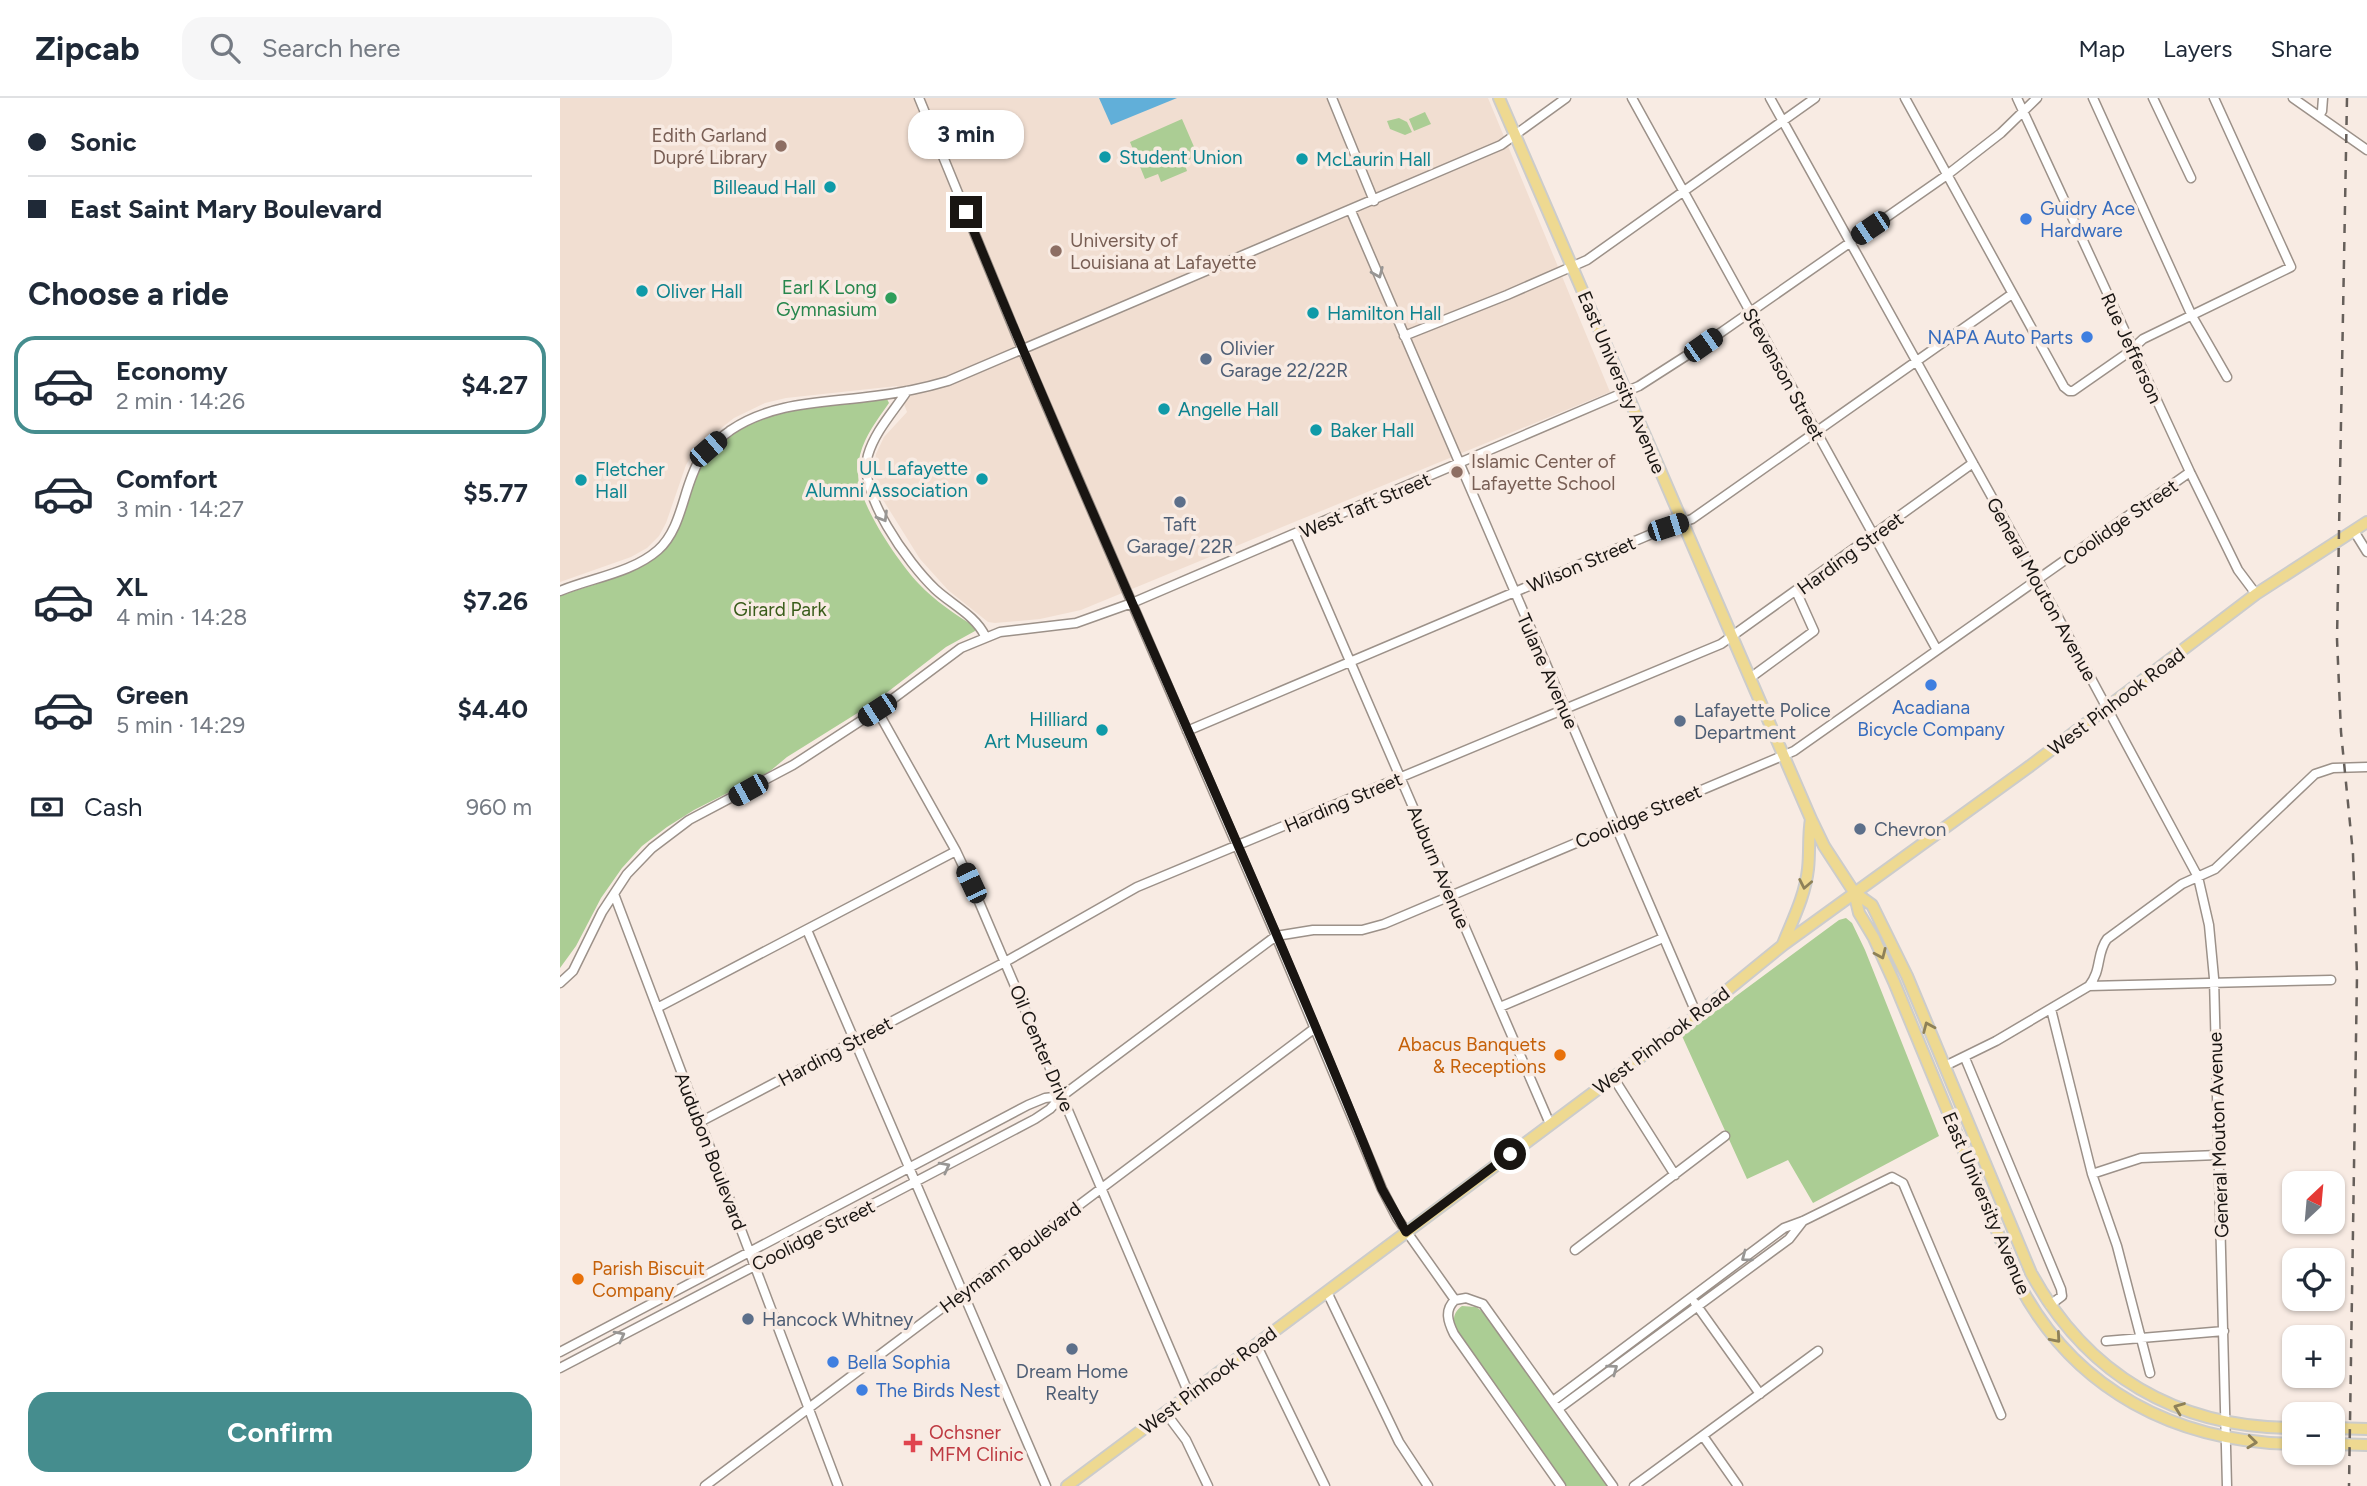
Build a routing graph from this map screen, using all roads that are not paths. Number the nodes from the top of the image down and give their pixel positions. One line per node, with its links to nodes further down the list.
1 (919, 98): 32 (street)
2 (1332, 98): 24 (street)
3 (1499, 98): 19 (main road, East University Avenue)
4 (1566, 98): 19 (street)
5 (1632, 98): 23 (street, Stevenson Street)
6 (1770, 98): 18 (street, General Mouton Avenue)
7 (1815, 98): 18 (street)
8 (1905, 98): 21 (street)
9 (2017, 98): 16 (street, Rue Jefferson)
10 (2037, 98): 16 (street, West Taft Street)
11 (2093, 98): 30 (street)
12 (2153, 98): 22 (street)
13 (2214, 98): 30 (street)
14 (2293, 98): 17 (street)
15 (2323, 98): 17 (street)
16 (2023, 111): 21 (street, West Taft Street); 33 (street, Rue Jefferson)
17 (2319, 116): 20 (street)
18 (1783, 120): 23 (street); 26 (street, General Mouton Avenue)
19 (1514, 135): 24 (street); 27 (main road, East University Avenue)
20 (2367, 150)
21 (1947, 175): 26 (street, West Taft Street); 28 (street)
22 (2191, 178)
23 (1684, 192): 27 (street); 29 (street, Stevenson Street)
24 (1374, 201): 25 (street)
25 (1351, 211): 31 (street, Tulane Avenue, one-way to 31); 32 (street)
26 (1850, 241): 29 (street, West Taft Street); 34 (street, General Mouton Avenue)
27 (1572, 267): 31 (street); 37 (main road, East University Avenue)
28 (2012, 294): 33 (street); 34 (street, Wilson Street)
29 (1750, 312): 37 (street, West Taft Street); 38 (street, Stevenson Street)
30 (2192, 316): 33 (street); 35 (street)
31 (1404, 336): 40 (street, Tulane Avenue)
32 (1022, 349): 36 (street); 53 (street)
33 (2133, 349): 41 (street, Rue Jefferson)
34 (1917, 361): 38 (street, Wilson Street); 39 (street, General Mouton Avenue)
35 (2227, 377)
36 (908, 391): 49 (street); 54 (street, one-way to 54)
37 (1626, 393): 40 (street, West Taft Street); 43 (main road, East University Avenue)
38 (1816, 432): 43 (street, Wilson Street); 46 (street, Stevenson Street)
39 (1973, 463): 46 (street, Harding Street); 48 (street, General Mouton Avenue)
40 (1459, 465): 45 (street, West Taft Street); 51 (street, Tulane Avenue)
41 (2190, 472): 48 (street, Coolidge Street); 52 (street, Rue Jefferson)
42 (2367, 522): 44 (main road, West Pinhook Road)
43 (1682, 523): 51 (street, Wilson Street); 55 (main road, East University Avenue)
44 (2354, 531): 47 (street); 52 (main road, West Pinhook Road)
45 (1295, 534): 53 (street, West Taft Street); 57 (street, Auburn Avenue)
46 (1874, 536): 50 (street, Harding Street); 56 (street, Stevenson Street)
47 (2367, 552)
48 (2038, 580): 56 (street, Coolidge Street); 59 (street, General Mouton Avenue)
49 (560, 591)
50 (1796, 591): 55 (street, Harding Street); 58 (street)
51 (1513, 593): 57 (street, Wilson Street); 60 (street, Tulane Avenue)
52 (2256, 594): 59 (main road, West Pinhook Road)
53 (1132, 603): 54 (street, West Taft Street); 62 (street)
54 (985, 636): 61 (street, West Taft Street)
55 (1732, 637): 58 (main road, East University Avenue); 60 (street, Harding Street)
56 (1937, 650): 63 (street, Coolidge Street)
57 (1351, 663): 62 (street, Wilson Street); 65 (street, Auburn Avenue)
58 (1750, 678): 63 (main road, East University Avenue)
59 (2107, 708): 70 (street, General Mouton Avenue); 71 (main road, West Pinhook Road)
60 (1565, 709): 65 (street, Harding Street); 67 (street, Tulane Avenue)
61 (877, 710): 69 (street, Oil Center Drive); 72 (street, West Taft Street)
62 (1187, 731): 68 (street)
63 (1783, 755): 66 (main road, East University Avenue); 67 (street, Coolidge Street)
64 (2367, 767): 70 (street)
65 (1401, 778): 68 (street, Harding Street); 73 (street, Auburn Avenue)
66 (1811, 819): 71 (main road, East University Avenue); 77 (main road, one-way to 77)
67 (1616, 825): 73 (street, Coolidge Street); 76 (street, Tulane Avenue)
68 (1237, 846): 75 (street); 78 (street, Harding Street)
69 (956, 851): 74 (street); 78 (street, Oil Center Drive)
70 (2198, 877): 80 (street, General Mouton Avenue); 82 (street)
71 (1854, 892): 77 (main road, West Pinhook Road); 90 (main road, East University Avenue, one-way to 71); 91 (main road, East University Avenue, one-way to 91)
72 (614, 894): 81 (street, West Taft Street); 84 (street, Audubon Boulevard)
73 (1451, 895): 75 (street, Coolidge Street); 83 (street, Auburn Avenue)
74 (807, 930): 84 (street); 88 (street)
75 (1276, 936): 87 (street); 93 (street, Coolidge Street)
76 (1663, 938): 83 (street); 86 (street, Tulane Avenue)
77 (1783, 945): 86 (main road, West Pinhook Road)
78 (1005, 962): 88 (street, Harding Street); 93 (street, Oil Center Drive)
79 (2331, 979): 80 (street)
80 (2214, 981): 82 (street); 97 (street, General Mouton Avenue)
81 (560, 983)
82 (2089, 986): 85 (street)
83 (1500, 1007): 95 (street, Auburn Avenue)
84 (657, 1008): 94 (street, Audubon Boulevard)
85 (2051, 1009): 89 (street); 99 (street)
86 (1697, 1015): 92 (main road, West Pinhook Road)
87 (1315, 1028): 102 (street, Heymann Boulevard); 104 (street)
88 (856, 1041): 94 (street, Harding Street); 98 (street)
89 (1965, 1058): 90 (street); 112 (street)
90 (1945, 1066): 91 (main road); 112 (main road, East University Avenue)
91 (1931, 1073): 114 (main road, East University Avenue)
92 (1613, 1077): 95 (main road, West Pinhook Road); 100 (street)
93 (1062, 1096): 98 (street, Coolidge Street); 101 (street, Coolidge Street, one-way to 93); 102 (street, Oil Center Drive)
94 (700, 1122): 106 (street, Audubon Boulevard)
95 (1550, 1124): 104 (main road, West Pinhook Road)
96 (1725, 1136): 100 (street)
97 (2218, 1155): 99 (street); 115 (street, General Mouton Avenue)
98 (910, 1167): 101 (street); 106 (street, Coolidge Street)
99 (2092, 1174): 116 (street)
100 (1675, 1175): 105 (street)
101 (916, 1182): 107 (street, Coolidge Street); 108 (street)
102 (1102, 1188): 108 (street, Heymann Boulevard); 123 (street, Oil Center Drive)
103 (1803, 1221): 110 (street, one-way to 110); 113 (street); 128 (street)
104 (1406, 1232): 109 (main road, West Pinhook Road); 111 (street)
105 (1575, 1250)
106 (749, 1252): 107 (street, Audubon Boulevard); 120 (street, Coolidge Street)
107 (754, 1265): 121 (street, Coolidge Street, one-way to 107); 126 (street, Audubon Boulevard)
108 (964, 1291): 126 (street, Heymann Boulevard); 140 (street)
109 (1327, 1292): 118 (main road, West Pinhook Road); 144 (street)
110 (1691, 1298): 113 (street); 125 (street)
111 (1455, 1300): 125 (street); 145 (street)
112 (2050, 1305): 114 (main road); 129 (main road, East University Avenue, one-way to 112)
113 (1698, 1307): 124 (street); 125 (street, one-way to 113)
114 (2037, 1314): 134 (main road, East University Avenue, one-way to 134)
115 (2224, 1331): 116 (street); 129 (street, General Mouton Avenue)
116 (2142, 1336): 117 (street); 122 (street)
117 (2106, 1341)
118 (1256, 1344): 123 (main road, West Pinhook Road); 143 (street)
119 (1818, 1351): 124 (street)
120 (560, 1352)
121 (560, 1368)
122 (2150, 1373)
123 (1189, 1394): 127 (main road, West Pinhook Road)
124 (1760, 1394): 133 (street)
125 (1555, 1405): 146 (street)
126 (808, 1408): 138 (street, Heymann Boulevard); 139 (street, Audubon Boulevard)
127 (1165, 1412): 141 (main road, West Pinhook Road); 142 (street)
128 (2001, 1415)
129 (2226, 1422): 130 (main road, East University Avenue); 134 (street, General Mouton Avenue)
130 (2282, 1427)
131 (2345, 1428): 132 (main road)
132 (2367, 1429)
133 (1703, 1436): 147 (street); 148 (street)
134 (2226, 1437): 135 (main road, East University Avenue, one-way to 135); 149 (street, General Mouton Avenue)
135 (2282, 1443)
136 (2345, 1444): 137 (main road)
137 (2367, 1444)
138 (705, 1486)
139 (838, 1486)
140 (1046, 1486)
141 (1067, 1486)
142 (1208, 1486)
143 (1325, 1486)
144 (1429, 1486)
145 (1561, 1486)
146 (1613, 1486)
147 (1634, 1486)
148 (1738, 1486)
149 (2227, 1486)

